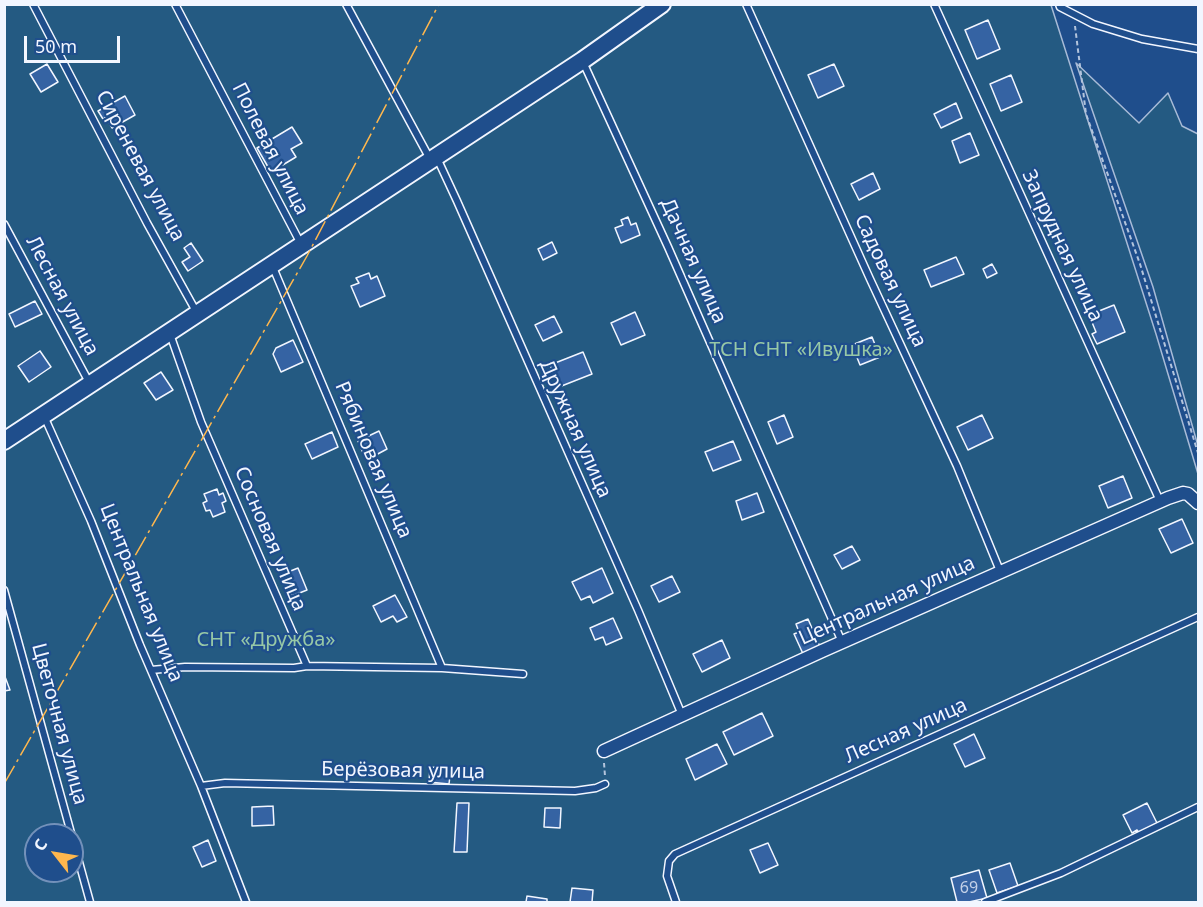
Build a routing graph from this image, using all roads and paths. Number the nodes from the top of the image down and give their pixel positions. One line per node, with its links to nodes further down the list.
1 (33, 4): 15 (lane, Сиреневая улица)
2 (176, 4): 13 (lane, Полевая улица)
3 (346, 4): 11 (lane, Дружная улица)
4 (662, 4): 10 (street)
5 (746, 4): 23 (lane, Садовая улица)
6 (934, 4): 21 (lane, Запрудная улица)
7 (1059, 4): 8 (lane)
8 (1073, 14): 9 (lane); 20 (path)
9 (1198, 49)
10 (583, 60): 11 (street); 26 (lane, Дачная улица)
11 (433, 158): 13 (street); 31 (lane, Дружная улица)
12 (4, 224): 17 (lane, Лесная улица)
13 (301, 245): 14 (street)
14 (272, 265): 15 (street); 28 (lane, Рябиновая улица)
15 (197, 314): 16 (street)
16 (169, 332): 17 (street); 27 (lane, Сосновая улица)
17 (90, 384): 18 (street)
18 (44, 415): 19 (street); 29 (lane, Центральная улица)
19 (4, 441)
20 (1198, 453)
21 (1160, 501): 22 (street, Центральная улица); 23 (street, Центральная улица)
22 (1198, 503)
23 (1001, 572): 26 (street, Центральная улица)
24 (4, 590): 36 (lane, Цветочная улица)
25 (1198, 617): 38 (lane, Лесная улица)
26 (842, 642): 31 (street, Центральная улица)
27 (307, 666): 28 (lane); 29 (lane)
28 (442, 668): 30 (lane)
29 (151, 670): 34 (lane, Центральная улица)
30 (523, 674)
31 (682, 715): 32 (street, Центральная улица)
32 (604, 751): 33 (path)
33 (605, 784): 34 (lane, Берёзовая улица)
34 (201, 786): 37 (lane, Центральная улица)
35 (1198, 807): 39 (lane)
36 (90, 903)
37 (246, 903)
38 (676, 903)
39 (985, 903)

